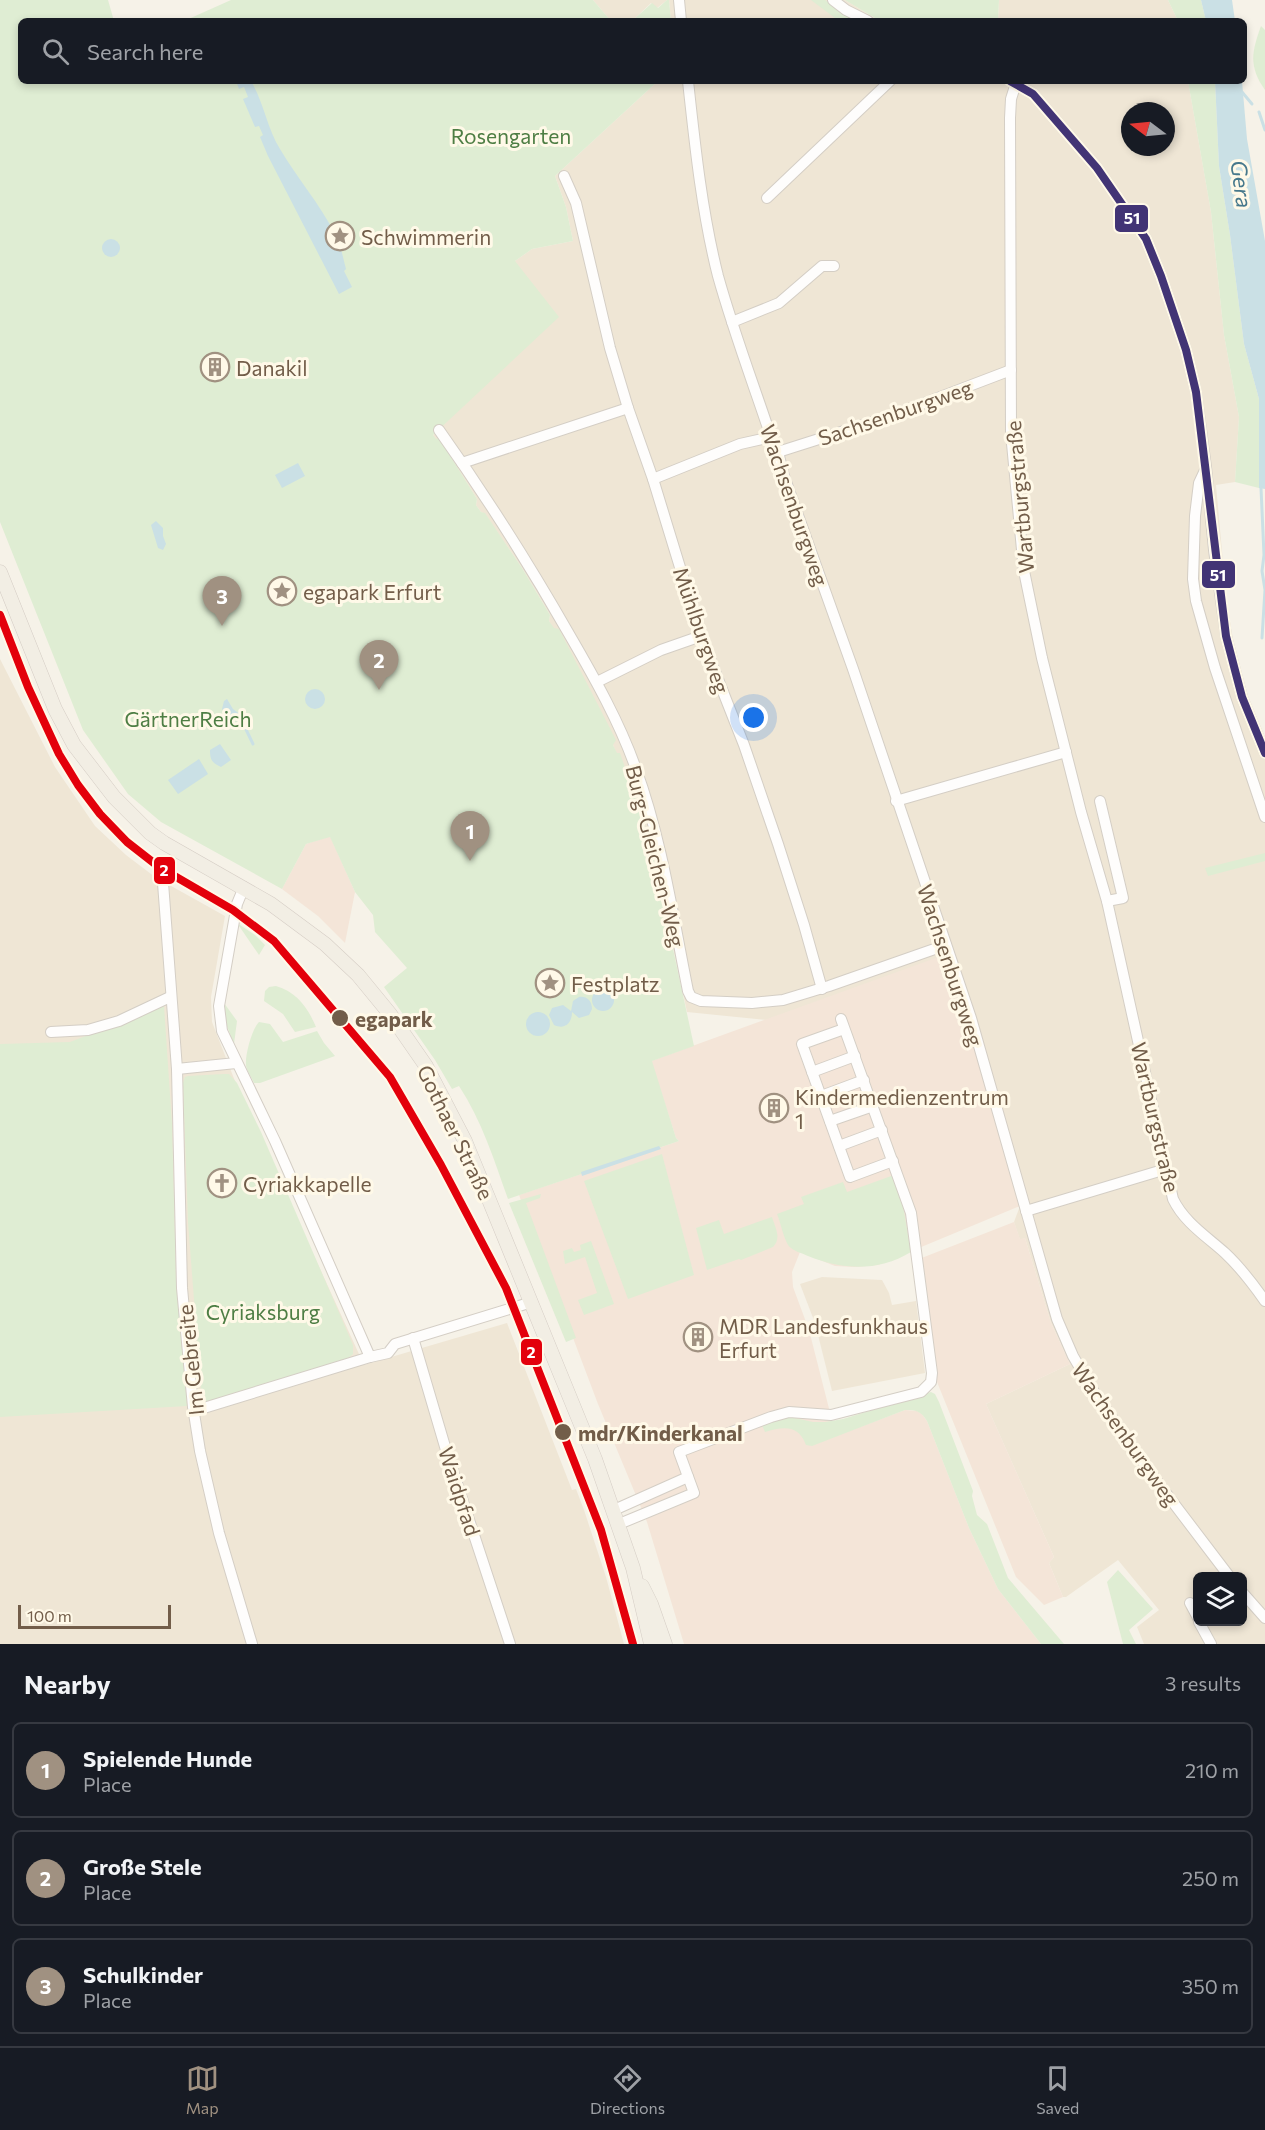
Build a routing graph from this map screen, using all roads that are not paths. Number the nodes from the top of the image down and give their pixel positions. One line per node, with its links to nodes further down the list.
1 (679, 0): 3 (street)
2 (833, 0): 4 (street)
3 (681, 18)
4 (862, 18)
5 (688, 84): 12 (street, Wachsenburgweg)
6 (887, 84): 10 (street)
7 (1013, 84): 13 (street, Wartburgstraße)
8 (1016, 84): 19 (street)
9 (564, 176): 14 (street, Mühlburgweg)
10 (767, 198)
11 (834, 266): 12 (street)
12 (732, 322): 16 (street, Wachsenburgweg)
13 (1011, 370): 17 (street, Sachsenburgweg); 24 (street, Wartburgstraße)
14 (628, 408): 18 (street); 20 (street, Mühlburgweg)
15 (439, 430): 18 (street, Burg-Gleichen-Weg)
16 (771, 437): 17 (street, Wachsenburgweg); 20 (street)
17 (778, 452): 26 (street, Wachsenburgweg)
18 (462, 463): 23 (street, Burg-Gleichen-Weg)
19 (1206, 467): 25 (street); 28 (street)
20 (653, 479): 22 (street, Mühlburgweg)
21 (0, 572): 30 (main road, Gothaer Straße)
22 (701, 636): 23 (street); 33 (street, Mühlburgweg)
23 (597, 682): 33 (street, Burg-Gleichen-Weg)
24 (1066, 752): 26 (street); 31 (street, Wartburgstraße)
25 (1265, 753)
26 (896, 801): 32 (street, Wachsenburgweg)
27 (1100, 801): 31 (street)
28 (1265, 817)
29 (163, 883): 34 (street, Im Gebreite)
30 (244, 887): 37 (street); 50 (main road, Gothaer Straße)
31 (1107, 901): 47 (street, Wartburgstraße)
32 (946, 945): 33 (street, Burg-Gleichen-Weg); 48 (street, Wachsenburgweg)
33 (822, 989)
34 (171, 997): 35 (street); 38 (street, Im Gebreite)
35 (51, 1032)
36 (855, 1056): 39 (street); 39 (street); 40 (street)
37 (236, 1063): 38 (street); 52 (street)
38 (177, 1069): 53 (street, Im Gebreite)
39 (812, 1072): 41 (street)
40 (864, 1080): 41 (street); 42 (street)
41 (821, 1096): 43 (street)
42 (873, 1106): 43 (street); 44 (street)
43 (830, 1121): 45 (street)
44 (882, 1130): 45 (street); 46 (street)
45 (838, 1146): 46 (street)
46 (893, 1161): 54 (street)
47 (1166, 1169): 48 (street); 49 (street, Wartburgstraße)
48 (1026, 1211): 58 (street, Wachsenburgweg)
49 (1265, 1301)
50 (532, 1302): 51 (street); 55 (main road, Gothaer Straße)
51 (413, 1338): 52 (street); 65 (street, Waidpfad)
52 (370, 1357): 53 (street)
53 (194, 1411): 64 (street, Im Gebreite)
54 (688, 1477): 55 (street); 56 (street)
55 (614, 1510): 56 (main road, Gothaer Straße)
56 (619, 1524): 57 (main road, Gothaer Straße)
57 (633, 1568): 66 (main road, Gothaer Straße); 67 (main road, Gothaer Straße)
58 (1226, 1572)
59 (1247, 1598): 62 (street)
60 (1190, 1603): 61 (street)
61 (1193, 1609)
62 (1265, 1618)
63 (1201, 1626): 68 (street)
64 (252, 1644)
65 (510, 1644)
66 (651, 1644)
67 (665, 1644)
68 (1211, 1644)

